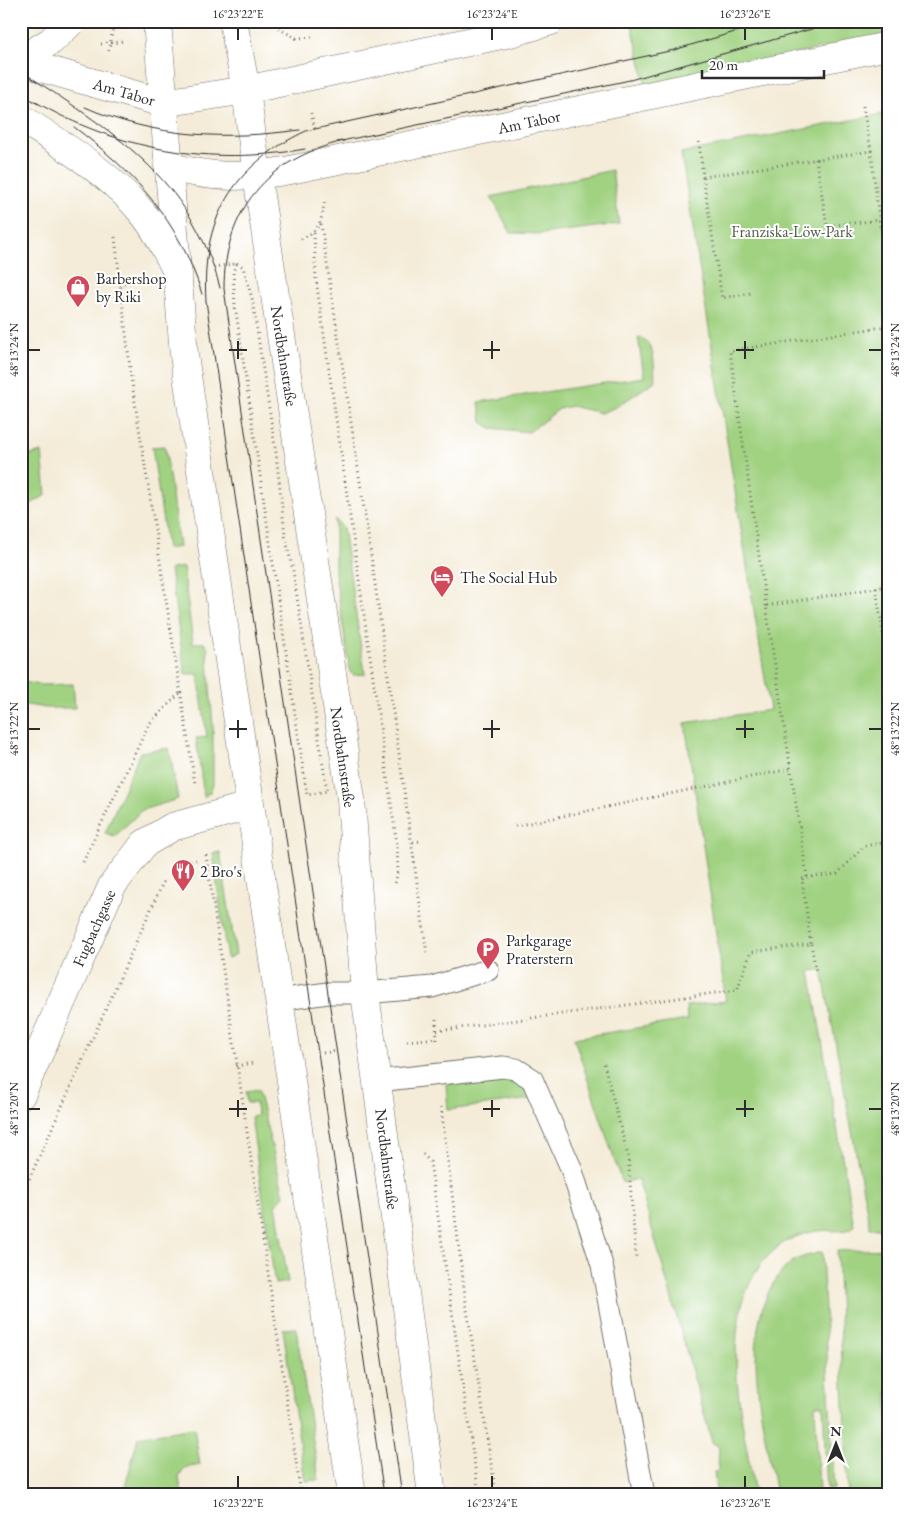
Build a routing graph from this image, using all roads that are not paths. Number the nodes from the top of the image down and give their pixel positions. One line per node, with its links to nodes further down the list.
1 (72, 21): 6 (main road)
2 (158, 21): 8 (main road)
3 (233, 21): 7 (main road, Nordbahnstraße)
4 (551, 21): 7 (main road, Am Tabor)
5 (888, 46): 11 (main road, Am Tabor)
6 (21, 61): 8 (main road, Am Tabor)
7 (246, 90): 8 (main road, Am Tabor); 11 (main road, Nordbahnstraße)
8 (163, 104): 10 (main road)
9 (21, 118): 12 (main road)
10 (168, 166): 11 (main road, Am Tabor); 12 (main road)
11 (256, 176): 15 (main road, Nordbahnstraße)
12 (178, 274): 13 (main road)
13 (249, 806): 16 (main road); 18 (main road, Fugbachgasse)
14 (488, 970): 15 (lane)
15 (365, 993): 16 (lane); 17 (main road, Nordbahnstraße)
16 (278, 1000): 19 (main road)
17 (377, 1081): 20 (main road, Nordbahnstraße); 21 (lane)
18 (21, 1095)
19 (352, 1495)
20 (432, 1495)
21 (644, 1495)

